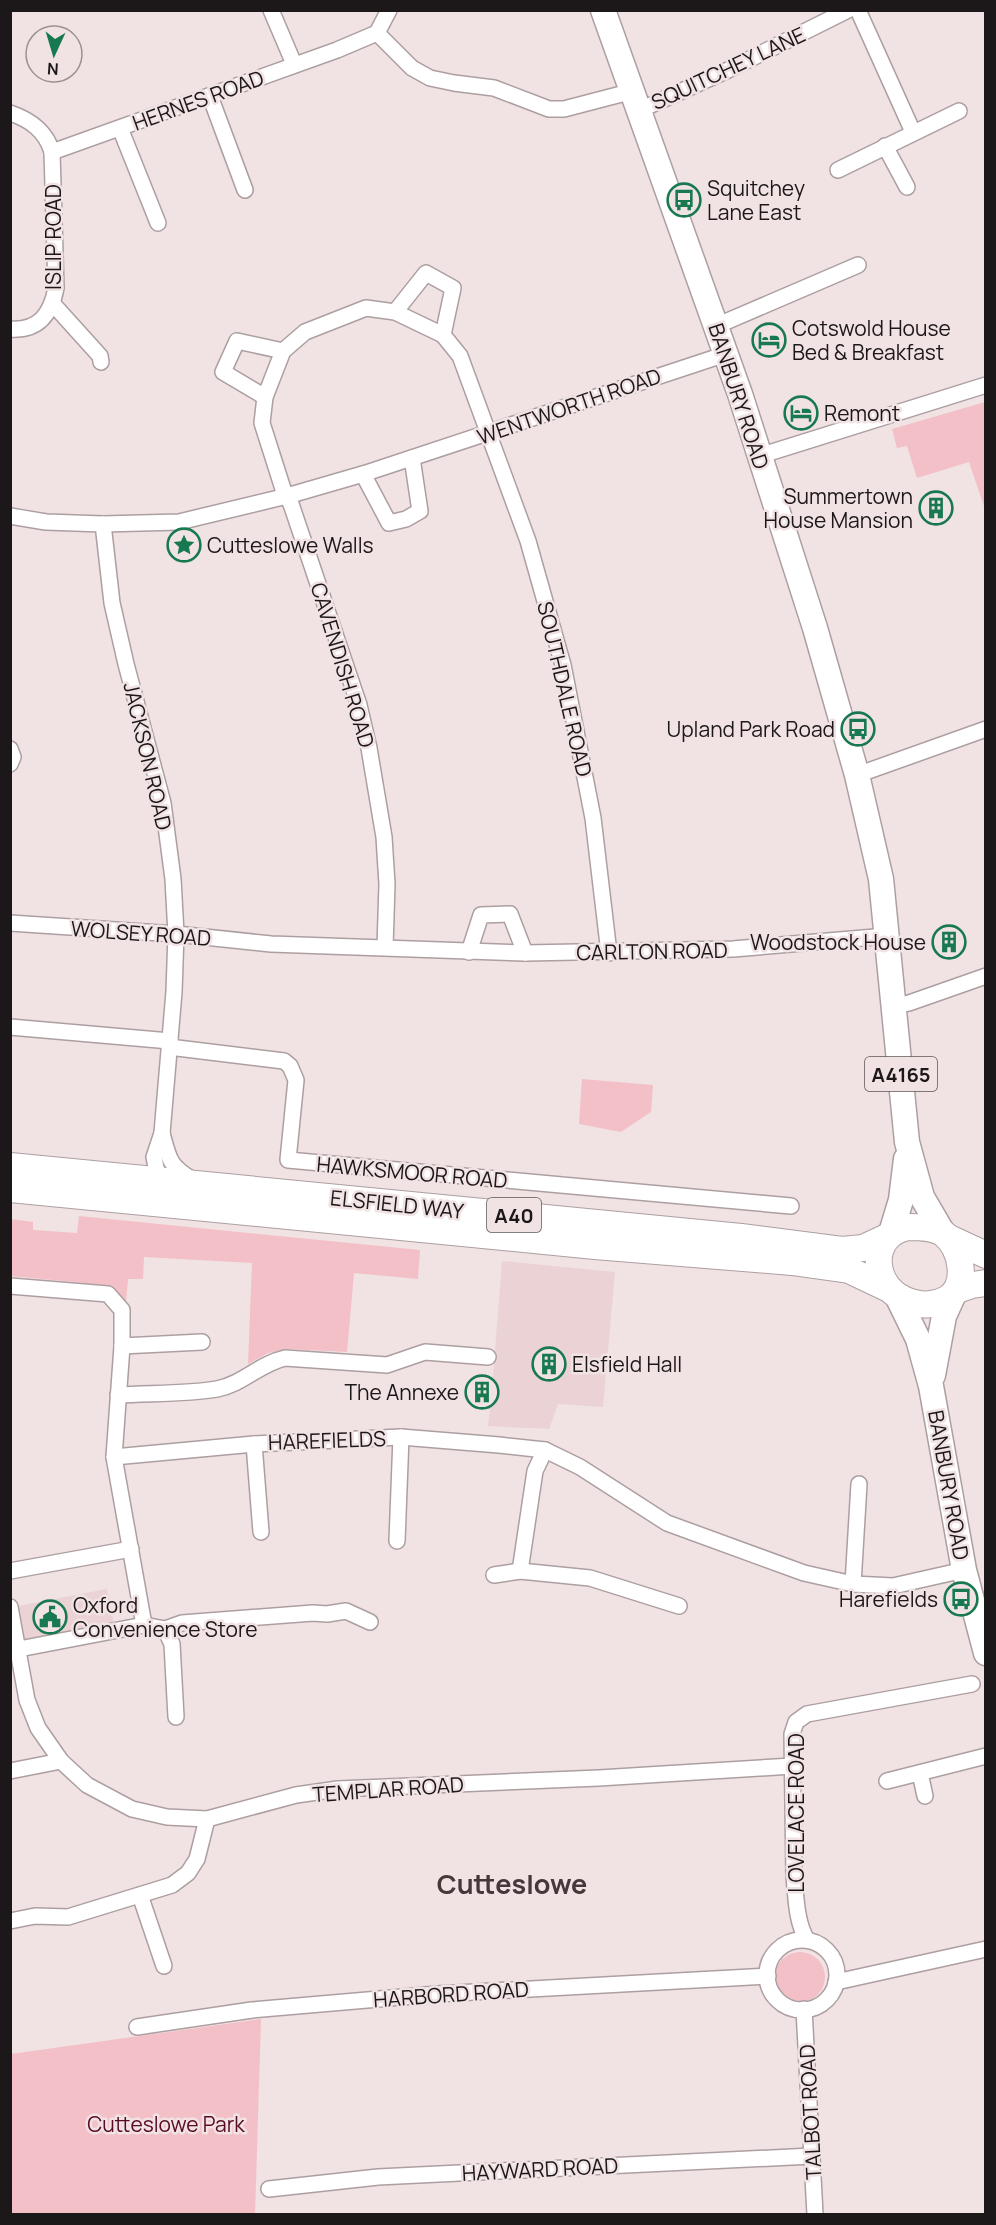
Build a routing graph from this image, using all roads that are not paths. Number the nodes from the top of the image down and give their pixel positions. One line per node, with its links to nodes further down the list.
1 (271, 10): 7 (street)
2 (390, 10): 6 (street)
3 (603, 10): 9 (main road, BANBURY ROAD / A4165)
4 (848, 10): 9 (street, SQUITCHEY LANE)
5 (858, 10): 13 (street)
6 (377, 33): 7 (street, HERNES ROAD); 9 (street, SQUITCHEY LANE)
7 (294, 64): 8 (street, HERNES ROAD)
8 (210, 96): 12 (street, HERNES ROAD); 18 (street)
9 (636, 100): 23 (main road, BANBURY ROAD / A4165)
10 (959, 111): 13 (street)
11 (10, 113): 15 (street)
12 (120, 128): 15 (street, HERNES ROAD); 19 (street)
13 (913, 132): 14 (street)
14 (885, 146): 16 (street); 17 (street)
15 (52, 152): 21 (street, ISLIP ROAD)
16 (838, 170)
17 (907, 187)
18 (244, 190)
19 (158, 223)
20 (858, 265): 23 (street)
21 (53, 304): 24 (street, ISLIP ROAD); 28 (street)
22 (395, 312): 25 (street); 25 (street); 26 (street)
23 (716, 326): 27 (main road, BANBURY ROAD / A4165)
24 (10, 329)
25 (443, 335): 31 (street, SOUTHDALE ROAD)
26 (283, 351): 30 (street, CAVENDISH ROAD); 30 (street)
27 (726, 354): 31 (street, WENTWORTH ROAD); 32 (main road, BANBURY ROAD / A4165)
28 (101, 362)
29 (986, 385): 32 (street)
30 (265, 397): 35 (street, CAVENDISH ROAD)
31 (488, 434): 33 (street, WENTWORTH ROAD); 49 (street, SOUTHDALE ROAD)
32 (759, 456): 41 (main road, BANBURY ROAD / A4165)
33 (412, 458): 34 (street, WENTWORTH ROAD); 34 (street)
34 (363, 474): 35 (street, WENTWORTH ROAD)
35 (287, 496): 37 (street, WENTWORTH ROAD); 46 (street, CAVENDISH ROAD)
36 (10, 516): 37 (street, WENTWORTH ROAD)
37 (103, 524): 43 (street, JACKSON ROAD)
38 (986, 729): 41 (street)
39 (10, 749): 40 (street)
40 (10, 764)
41 (857, 775): 44 (main road, BANBURY ROAD / A4165)
42 (10, 923): 43 (street, WOLSEY ROAD)
43 (176, 934): 45 (street, WOLSEY ROAD); 53 (street, JACKSON ROAD)
44 (887, 936): 49 (street, CARLTON ROAD); 51 (main road, BANBURY ROAD / A4165)
45 (271, 944): 46 (street, CARLTON ROAD)
46 (385, 947): 47 (street, CARLTON ROAD)
47 (469, 952): 48 (street, CARLTON ROAD); 48 (street)
48 (525, 953): 49 (street, CARLTON ROAD)
49 (609, 953)
50 (986, 976): 51 (street)
51 (894, 1006): 55 (main road, BANBURY ROAD / A4165)
52 (10, 1027): 53 (street)
53 (169, 1044): 54 (street, JACKSON ROAD); 61 (street, HAWKSMOOR ROAD)
54 (162, 1133): 57 (street, JACKSON ROAD); 58 (street, JACKSON ROAD)
55 (907, 1142): 62 (main road, BANBURY ROAD / A4165); 63 (main road, BANBURY ROAD / A4165)
56 (10, 1166): 57 (highway, ELSFIELD WAY / A40)
57 (161, 1180): 58 (highway, ELSFIELD WAY / A40); 60 (street, JACKSON ROAD)
58 (201, 1185): 62 (highway, ELSFIELD WAY / A40)
59 (10, 1189): 60 (highway, ELSFIELD WAY / A40)
60 (181, 1205): 68 (highway, ELSFIELD WAY / A40)
61 (790, 1206)
62 (890, 1235): 63 (highway); 68 (highway)
63 (945, 1235): 64 (highway); 67 (highway)
64 (986, 1255)
65 (986, 1283): 67 (highway)
66 (10, 1286): 70 (street)
67 (956, 1292): 68 (highway); 72 (main road, BANBURY ROAD)
68 (892, 1293): 72 (main road, BANBURY ROAD)
69 (202, 1342): 70 (street)
70 (122, 1346): 73 (street)
71 (488, 1357): 73 (street)
72 (931, 1386): 82 (main road, BANBURY ROAD)
73 (118, 1395): 77 (street)
74 (401, 1437): 75 (street, HAREFIELDS); 76 (street, HAREFIELDS); 80 (street, HAREFIELDS)
75 (254, 1444): 77 (street, HAREFIELDS); 79 (street, HAREFIELDS)
76 (545, 1450): 84 (street); 86 (street, HAREFIELDS)
77 (114, 1457): 81 (street)
78 (859, 1484): 86 (street)
79 (261, 1532)
80 (397, 1541)
81 (130, 1549): 83 (street); 90 (street)
82 (964, 1570): 86 (street, HAREFIELDS); 93 (main road, BANBURY ROAD)
83 (10, 1571)
84 (520, 1571): 85 (street); 87 (street)
85 (494, 1575)
86 (853, 1584)
87 (679, 1606)
88 (10, 1607): 92 (street, TEMPLAR ROAD)
89 (370, 1622): 91 (street)
90 (144, 1625): 91 (street); 92 (street)
91 (165, 1629): 95 (street)
92 (15, 1643): 97 (street, TEMPLAR ROAD)
93 (986, 1653)
94 (972, 1684): 98 (street, LOVELACE ROAD)
95 (176, 1718)
96 (986, 1756): 100 (street)
97 (61, 1761): 99 (street); 103 (street, TEMPLAR ROAD)
98 (792, 1766): 103 (street, TEMPLAR ROAD); 106 (street, LOVELACE ROAD)
99 (10, 1771)
100 (920, 1773): 101 (street); 102 (street)
101 (887, 1781)
102 (925, 1796)
103 (207, 1820): 104 (street)
104 (140, 1895): 105 (street); 108 (street)
105 (10, 1921)
106 (807, 1940): 109 (street); 110 (street)
107 (986, 1948): 110 (street)
108 (164, 1966)
109 (768, 1976): 111 (street); 112 (street, HARBORD ROAD)
110 (836, 1982): 111 (street)
111 (804, 2009): 113 (street, TALBOT ROAD)
112 (137, 2027)
113 (812, 2156): 114 (street, HAYWARD ROAD); 115 (street, TALBOT ROAD)
114 (269, 2189)
115 (815, 2214)

